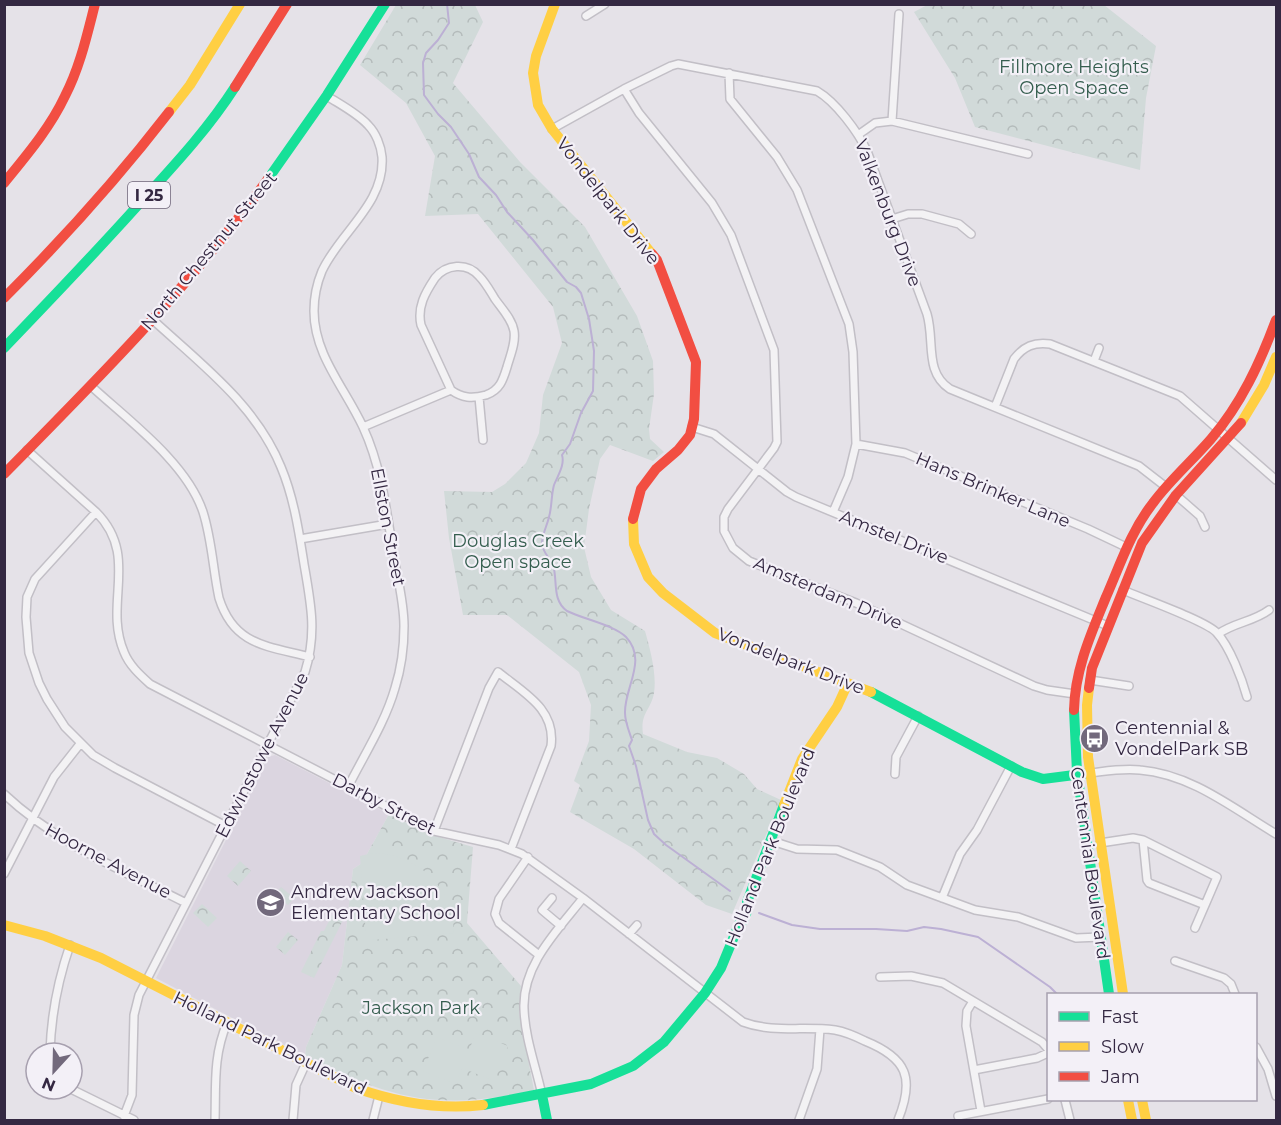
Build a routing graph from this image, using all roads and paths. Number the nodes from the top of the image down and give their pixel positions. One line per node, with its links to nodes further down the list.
1 (95, 4): 16 (main road)
2 (240, 4): 19 (main road, I 25)
3 (287, 4): 22 (main road, I 25)
4 (385, 4): 11 (main road, North Chestnut Street)
5 (555, 4): 13 (main road, Vondelpark Drive)
6 (604, 4): 8 (street)
7 (899, 14): 12 (street)
8 (586, 16)
9 (729, 73): 10 (street, Valkenburg Drive); 14 (street, Valkenburg Drive); 36 (street)
10 (624, 89): 13 (street, Valkenburg Drive); 38 (street, Amsterdam Drive)
11 (327, 96): 20 (main road, North Chestnut Street); 31 (street, Ellston Street)
12 (892, 121): 14 (street); 15 (street)
13 (552, 129): 32 (main road, Vondelpark Drive)
14 (858, 135): 17 (street, Valkenburg Drive)
15 (1028, 154)
16 (4, 183)
17 (892, 219): 18 (street); 30 (street, Valkenburg Drive)
18 (971, 234)
19 (4, 298)
20 (153, 320): 27 (main road, North Chestnut Street); 47 (street, Edwinstowe Avenue)
21 (1276, 320): 33 (main road, Centennial Boulevard)
22 (4, 348)
23 (1099, 348): 25 (street)
24 (1276, 357): 26 (main road, Centennial Boulevard)
25 (1094, 362): 30 (street); 33 (street)
26 (1273, 373): 34 (main road, Centennial Boulevard)
27 (90, 386): 37 (main road, North Chestnut Street); 54 (street)
28 (451, 390): 29 (street); 29 (street); 31 (street)
29 (479, 397): 35 (street)
30 (995, 407): 41 (street, Valkenburg Drive)
31 (363, 427): 45 (street, Ellston Street)
32 (692, 427): 38 (street, Amstel Drive); 56 (main road, Vondelpark Drive)
33 (1219, 430): 34 (street); 41 (main road, Centennial Boulevard)
34 (1230, 438): 40 (street); 42 (main road, Centennial Boulevard)
35 (483, 440)
36 (856, 444): 44 (street); 48 (street, Hans Brinker Lane)
37 (27, 450): 39 (main road, North Chestnut Street); 43 (street, Darby Street)
38 (758, 470): 44 (street, Amstel Drive); 58 (street, Amsterdam Drive)
39 (4, 474)
40 (1276, 480)
41 (1166, 487): 48 (main road, Centennial Boulevard)
42 (1176, 495): 46 (street); 49 (main road, Centennial Boulevard)
43 (96, 512): 61 (street); 62 (street, Darby Street)
44 (833, 512): 51 (street, Amstel Drive)
45 (388, 524): 47 (street); 67 (street, Ellston Street)
46 (1205, 527)
47 (300, 539): 54 (street, Edwinstowe Avenue)
48 (1126, 547): 51 (main road, Centennial Boulevard)
49 (1123, 590): 52 (main road, Centennial Boulevard); 53 (street)
50 (1269, 610): 53 (street)
51 (1096, 620): 52 (street, Amstel Drive); 58 (main road, Centennial Boulevard)
52 (1108, 626): 55 (main road, Centennial Boulevard)
53 (1218, 634): 59 (street)
54 (310, 657): 62 (street, Edwinstowe Avenue)
55 (1090, 680): 57 (street); 64 (main road, Centennial Boulevard)
56 (848, 683): 60 (main road, Vondelpark Drive); 74 (main road, Holland Park Boulevard)
57 (1129, 687)
58 (1076, 694): 66 (main road, Centennial Boulevard)
59 (1247, 697)
60 (918, 716): 63 (main road, Vondelpark Drive); 65 (street)
61 (80, 744): 69 (street); 70 (street)
62 (268, 745): 67 (street, Darby Street); 70 (street, Edwinstowe Avenue)
63 (1011, 766): 66 (main road, Vondelpark Drive); 81 (street)
64 (1090, 773): 66 (main road, Vondelpark Drive); 72 (street, Vondelpark Drive); 75 (main road, Centennial Boulevard)
65 (895, 774)
66 (1077, 776): 89 (main road, Centennial Boulevard)
67 (348, 787): 71 (street, Darby Street)
68 (4, 794): 69 (street, Hoorne Avenue)
69 (32, 818): 78 (street); 82 (street, Hoorne Avenue)
70 (226, 826): 82 (street, Edwinstowe Avenue)
71 (434, 831): 76 (street, Darby Street); 76 (street)
72 (1276, 834)
73 (1143, 840): 75 (street); 83 (street); 83 (street)
74 (772, 841): 81 (street); 95 (main road, Holland Park Boulevard)
75 (1100, 843): 97 (main road, Centennial Boulevard)
76 (510, 849): 77 (street, Darby Street)
77 (528, 857): 80 (street, Darby Street); 91 (street)
78 (4, 874)
79 (552, 898): 86 (street)
80 (583, 898): 86 (street); 88 (street, Darby Street)
81 (942, 898): 89 (street)
82 (186, 903): 94 (street, Edwinstowe Avenue)
83 (1205, 905): 87 (street)
84 (637, 925): 88 (street)
85 (4, 926): 90 (main road, Holland Park Boulevard)
86 (561, 926): 91 (street)
87 (1195, 928)
88 (629, 934): 95 (street, Darby Street)
89 (1101, 937): 96 (main road, Centennial Boulevard)
90 (70, 945): 94 (main road, Holland Park Boulevard); 102 (street)
91 (539, 955): 108 (street)
92 (1175, 961): 98 (street)
93 (880, 977): 99 (street)
94 (146, 981): 100 (main road, Holland Park Boulevard); 117 (street, Edwinstowe Avenue)
95 (705, 993): 101 (street, Darby Street); 108 (main road, Holland Park Boulevard)
96 (1109, 993)
97 (1123, 993)
98 (1235, 993)
99 (973, 1001): 104 (street); 107 (street)
100 (227, 1023): 106 (main road, Holland Park Boulevard); 120 (street)
101 (820, 1029): 124 (street); 125 (street, Darby Street)
102 (50, 1041)
103 (1257, 1049): 111 (street)
104 (1047, 1050)
105 (1047, 1052): 107 (street)
106 (306, 1063): 110 (main road, Holland Park Boulevard); 121 (street)
107 (974, 1070): 116 (street)
108 (542, 1095): 110 (main road, Holland Park Boulevard); 123 (main road)
109 (84, 1096): 117 (street)
110 (379, 1096): 122 (street)
111 (1276, 1096)
112 (1047, 1099): 116 (street)
113 (1065, 1101): 126 (street)
114 (1128, 1101): 127 (main road)
115 (1142, 1101): 128 (main road)
116 (981, 1112): 118 (street)
117 (124, 1116): 119 (street)
118 (958, 1116)
119 (134, 1120)
120 (215, 1120)
121 (294, 1120)
122 (374, 1120)
123 (547, 1120)
124 (799, 1120)
125 (898, 1120)
126 (1070, 1120)
127 (1132, 1120)
128 (1146, 1120)

